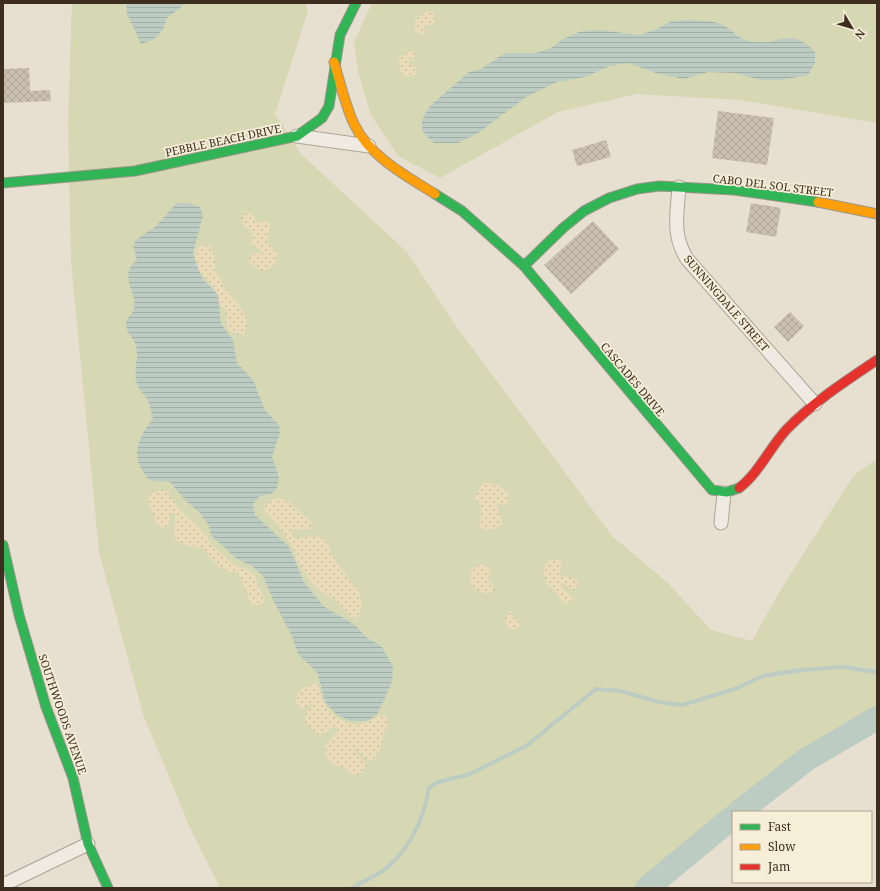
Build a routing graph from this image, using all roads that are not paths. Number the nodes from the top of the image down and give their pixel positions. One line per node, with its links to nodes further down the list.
1 (356, 3): 2 (street, PEBBLE BEACH DRIVE)
2 (334, 62): 3 (street, PEBBLE BEACH DRIVE); 4 (street, CASCADES DRIVE)
3 (297, 136): 4 (street); 5 (street, PEBBLE BEACH DRIVE)
4 (369, 146): 8 (street, CASCADES DRIVE)
5 (3, 183)
6 (679, 188): 7 (street, CABO DEL SOL STREET); 8 (street, CABO DEL SOL STREET); 10 (street, SUNNINGDALE STREET)
7 (877, 214)
8 (524, 266): 11 (street, CASCADES DRIVE)
9 (877, 360): 10 (street)
10 (815, 404): 11 (street)
11 (724, 493): 12 (street)
12 (721, 523)
13 (3, 546): 14 (street, SOUTHWOODS AVENUE)
14 (88, 844): 15 (street); 16 (street, SOUTHWOODS AVENUE)
15 (3, 885)
16 (108, 888)

